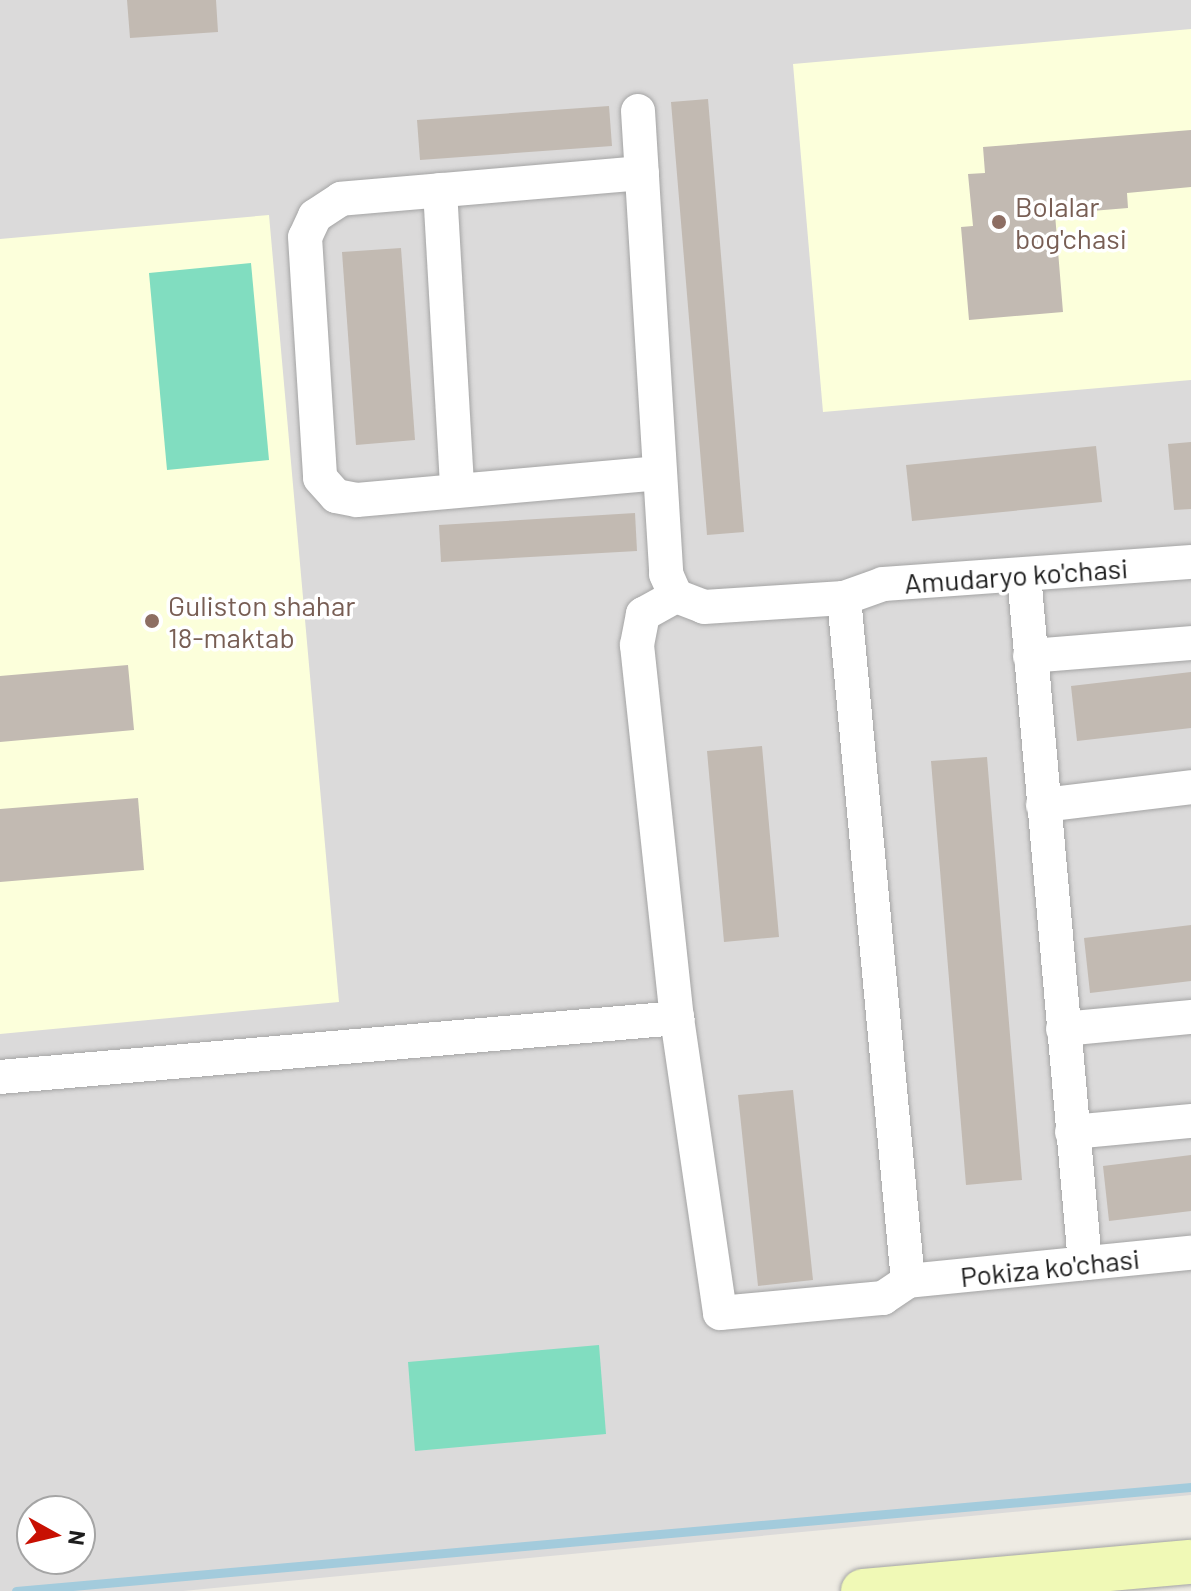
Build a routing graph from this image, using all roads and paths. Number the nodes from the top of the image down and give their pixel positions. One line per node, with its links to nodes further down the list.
1 (638, 111): 2 (street)
2 (642, 173): 3 (street); 4 (street)
3 (440, 190): 5 (street); 5 (street)
4 (660, 473): 5 (street); 8 (street)
5 (457, 489)
6 (1191, 562): 7 (street, Amudaryo ko'chasi)
7 (1024, 575): 9 (street, Amudaryo ko'chasi); 11 (street)
8 (676, 596): 9 (street, Amudaryo ko'chasi); 15 (street)
9 (844, 598): 22 (street)
10 (1191, 643): 11 (street)
11 (1030, 656): 13 (street)
12 (1191, 787): 13 (street)
13 (1043, 805): 16 (street)
14 (1191, 1017): 16 (street)
15 (677, 1018): 17 (street); 22 (street)
16 (1063, 1029): 19 (street)
17 (0, 1077)
18 (1191, 1121): 19 (street)
19 (1072, 1132): 21 (street)
20 (1191, 1253): 21 (street, Pokiza ko'chasi)
21 (1085, 1263): 22 (street, Pokiza ko'chasi)
22 (908, 1281)
23 (1191, 1562): 24 (main road)
24 (863, 1591)

